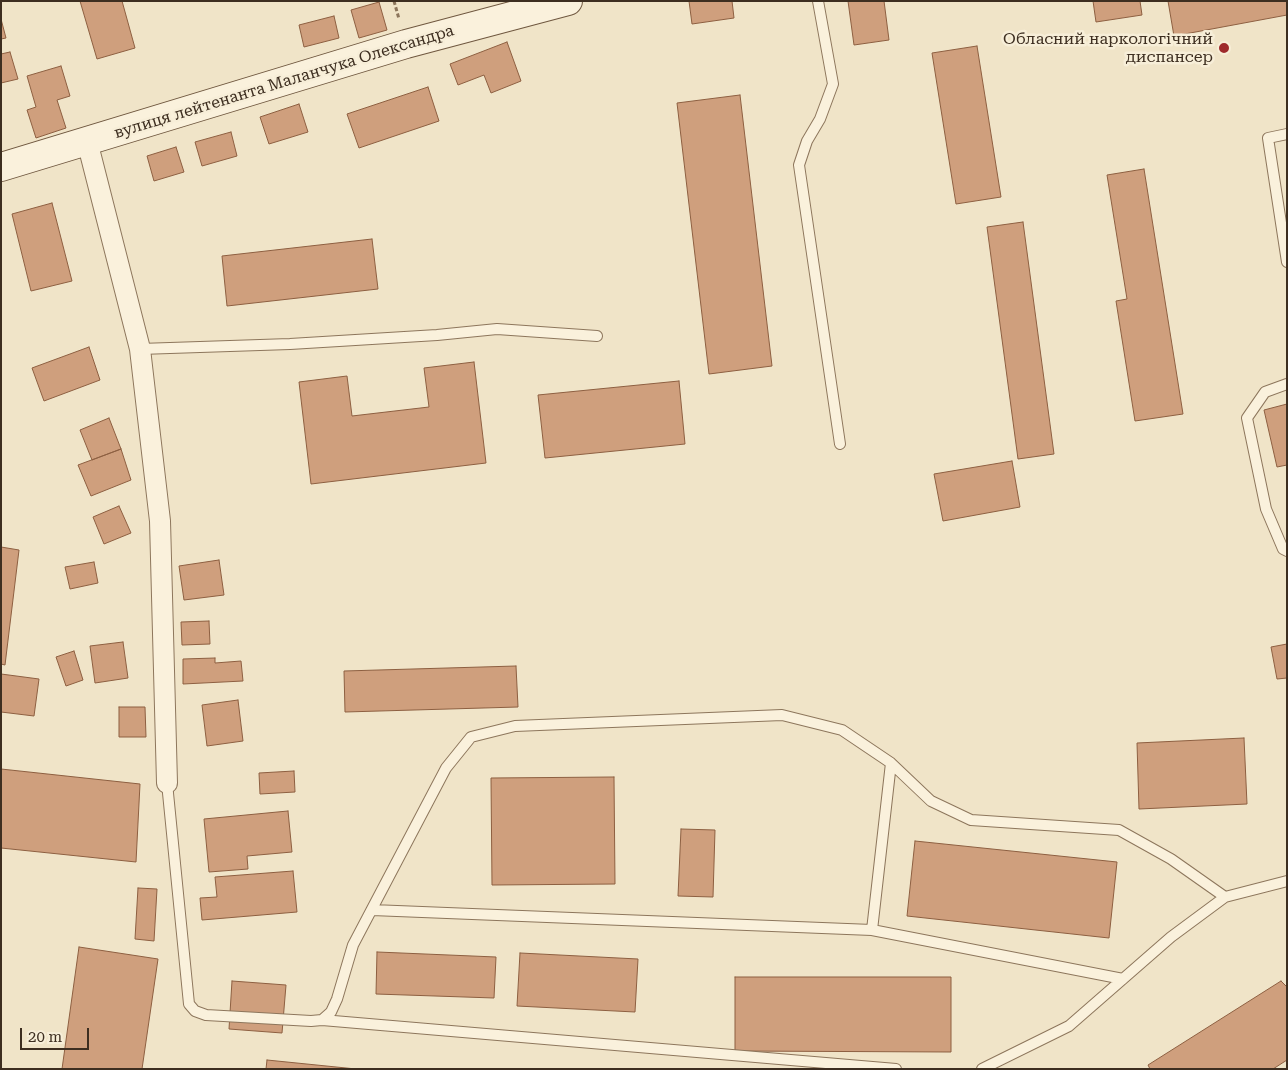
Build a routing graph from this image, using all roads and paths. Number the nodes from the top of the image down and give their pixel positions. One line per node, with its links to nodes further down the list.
1 (568, 1): 4 (street, вулиця лейтенанта Маланчука Олександра)
2 (818, 1): 10 (lane)
3 (1287, 134): 6 (lane)
4 (87, 140): 5 (street, вулиця лейтенанта Маланчука Олександра); 8 (street)
5 (1, 167)
6 (1287, 262)
7 (597, 336): 8 (lane)
8 (140, 349): 13 (street)
9 (1287, 384): 11 (lane)
10 (840, 444)
11 (1287, 551)
12 (890, 763): 15 (lane); 16 (lane); 17 (lane)
13 (167, 783): 19 (lane)
14 (1287, 881): 15 (lane)
15 (1225, 896): 18 (lane)
16 (372, 910): 17 (lane); 19 (lane)
17 (872, 930): 18 (lane)
18 (1123, 979): 21 (lane)
19 (322, 1020): 20 (lane)
20 (896, 1069)
21 (982, 1069)

